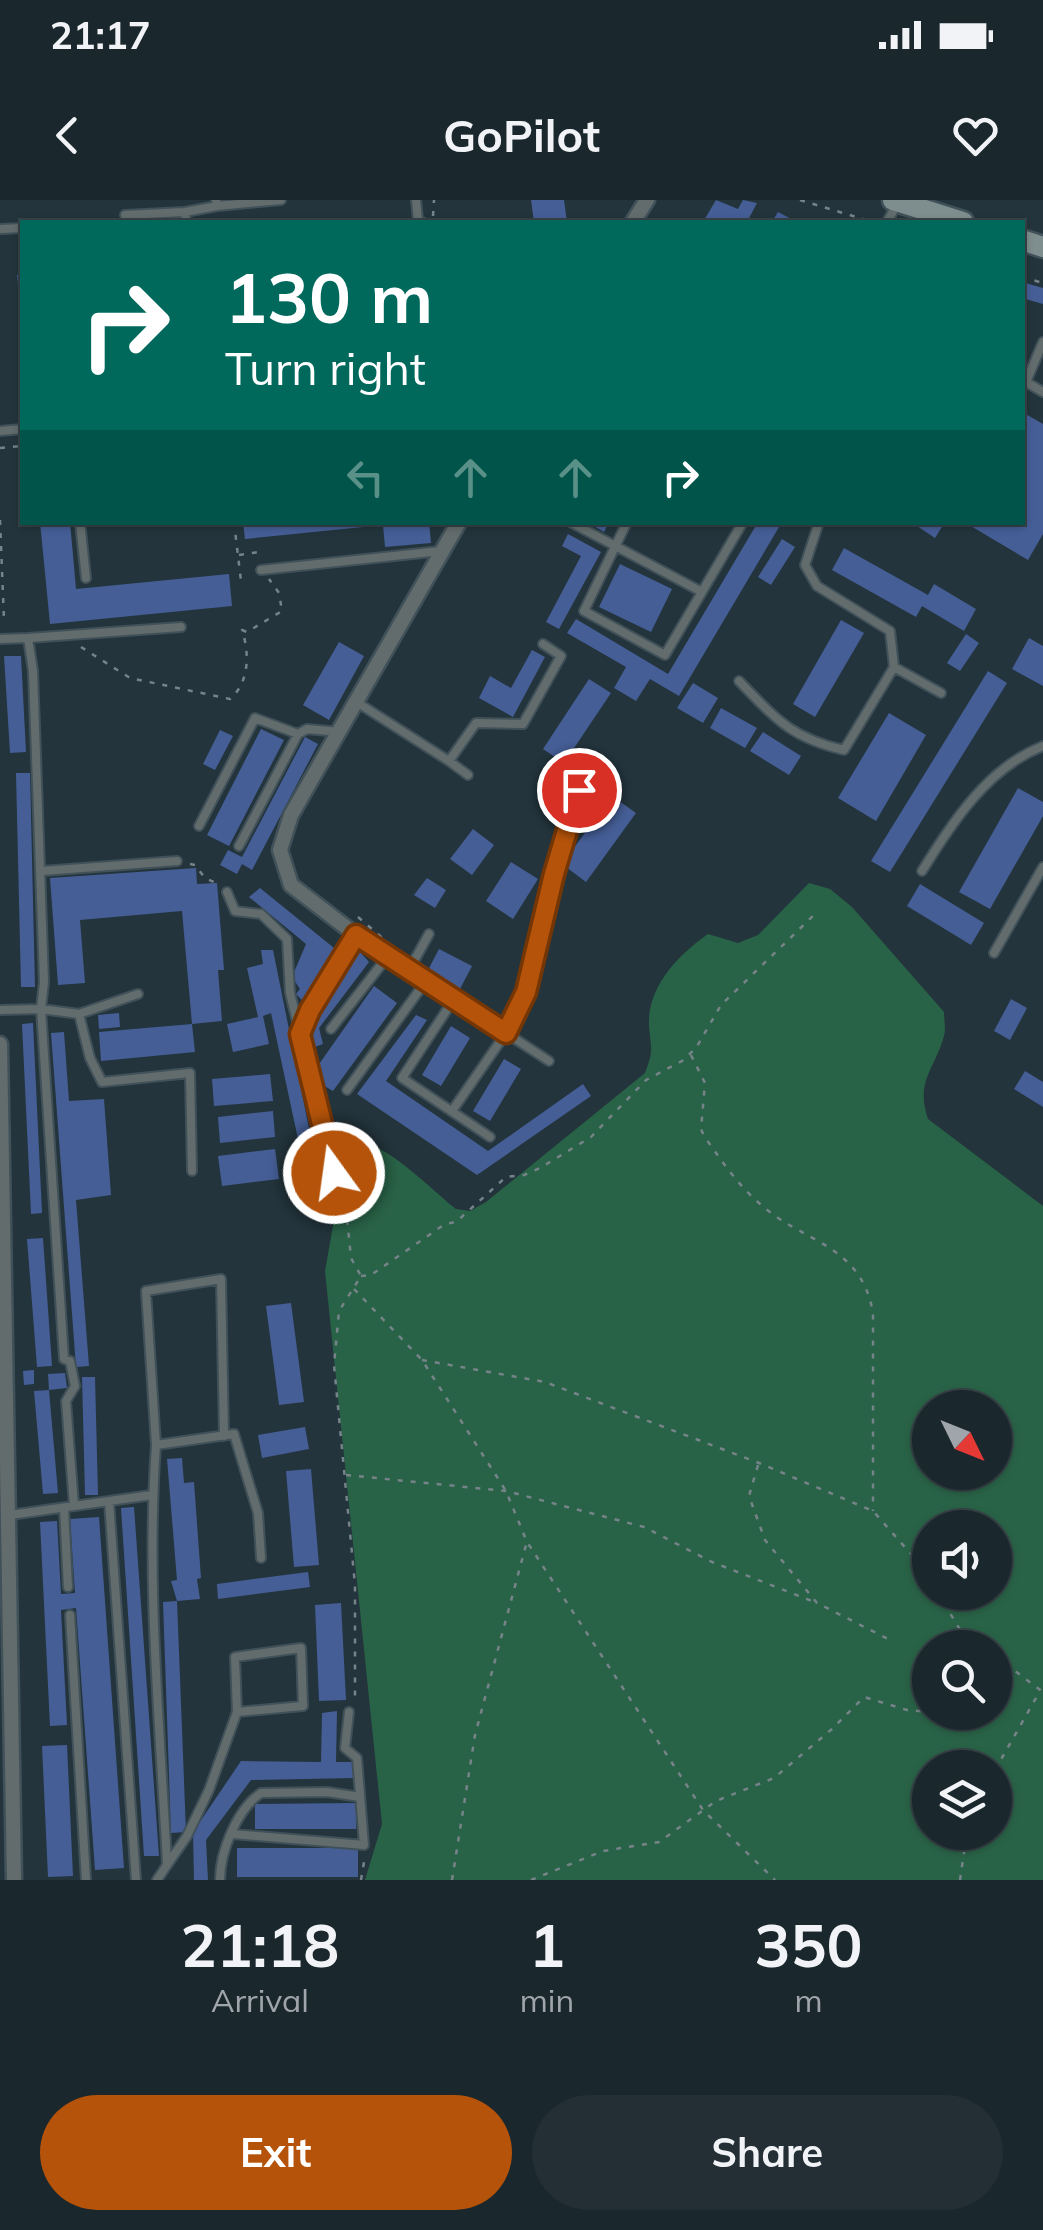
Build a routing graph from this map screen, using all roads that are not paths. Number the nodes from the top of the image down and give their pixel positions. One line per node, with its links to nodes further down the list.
1 (281, 200): 3 (lane)
2 (895, 201): 6 (main road)
3 (216, 203): 5 (lane)
4 (124, 215): 5 (lane)
5 (185, 217)
6 (952, 220)
7 (1043, 342): 8 (lane)
8 (1043, 392)
9 (80, 525): 18 (lane)
10 (457, 525): 16 (street)
11 (575, 525): 15 (lane)
12 (625, 525): 15 (lane)
13 (741, 525): 19 (lane)
14 (818, 525): 24 (lane)
15 (614, 547): 19 (lane); 19 (lane)
16 (443, 550): 17 (lane); 27 (street)
17 (265, 569)
18 (86, 578)
19 (702, 592)
20 (181, 627): 21 (lane)
21 (28, 638): 22 (lane); 38 (lane)
22 (0, 639)
23 (543, 644): 31 (lane)
24 (894, 667): 25 (lane); 26 (lane)
25 (739, 681)
26 (940, 693)
27 (358, 703): 28 (street); 31 (lane)
28 (340, 732): 29 (lane); 42 (street)
29 (298, 734): 34 (lane); 35 (lane)
30 (1043, 746): 39 (lane)
31 (449, 761): 32 (lane)
32 (468, 775)
33 (579, 790): 53 (lane)
34 (199, 826)
35 (239, 846)
36 (177, 861): 38 (lane)
37 (1043, 867): 43 (lane)
38 (42, 872): 49 (lane)
39 (922, 872)
40 (227, 892): 54 (lane)
41 (429, 934): 45 (lane)
42 (356, 935): 44 (lane); 54 (lane)
43 (994, 953)
44 (388, 956): 45 (lane); 52 (lane)
45 (410, 970): 46 (lane)
46 (426, 981): 48 (lane); 57 (lane)
47 (138, 994): 51 (lane)
48 (454, 999): 53 (lane); 58 (lane)
49 (40, 1009): 50 (lane); 51 (lane); 66 (lane)
50 (0, 1010)
51 (79, 1014): 60 (lane)
52 (331, 1030)
53 (506, 1033): 56 (lane); 58 (lane)
54 (300, 1034): 61 (lane)
55 (0, 1044): 67 (street)
56 (550, 1061)
57 (347, 1090)
58 (452, 1111): 59 (lane)
59 (490, 1137)
60 (192, 1170)
61 (334, 1173)
62 (224, 1436): 63 (lane); 63 (lane); 68 (lane)
63 (156, 1445): 64 (lane)
64 (152, 1496): 65 (lane); 76 (lane)
65 (110, 1501): 66 (lane); 79 (lane)
66 (68, 1507): 67 (lane); 69 (lane)
67 (10, 1515): 73 (street)
68 (261, 1558)
69 (68, 1587)
70 (70, 1616): 78 (lane)
71 (237, 1712): 71 (lane); 76 (lane)
72 (349, 1712): 74 (lane)
73 (5, 1738): 77 (street)
74 (360, 1797): 75 (lane); 75 (lane)
75 (233, 1834): 81 (lane)
76 (167, 1864): 80 (lane)
77 (14, 1880)
78 (86, 1880)
79 (136, 1880)
80 (157, 1880)
81 (220, 1880)

